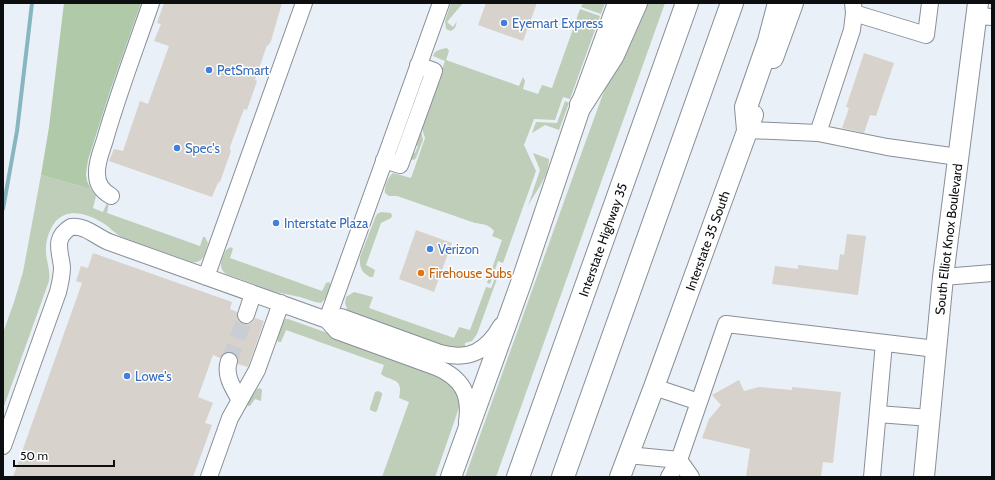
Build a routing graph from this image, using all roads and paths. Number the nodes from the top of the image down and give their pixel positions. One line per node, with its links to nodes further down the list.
1 (151, 3): 17 (street)
2 (304, 3): 19 (street)
3 (441, 3): 25 (street)
4 (618, 3): 13 (main road)
5 (636, 3): 13 (highway)
6 (687, 3): 40 (highway, Interstate Highway 35)
7 (732, 3): 41 (highway)
8 (779, 3): 14 (highway)
9 (793, 3): 14 (main road, Interstate 35 South)
10 (930, 3): 11 (street)
11 (853, 8): 15 (street)
12 (982, 12): 16 (main road, South Elliot Knox Boulevard)
13 (581, 105): 21 (main road)
14 (748, 130): 15 (street); 29 (main road, Interstate 35 South)
15 (818, 133): 16 (street)
16 (958, 157): 20 (main road, South Elliot Knox Boulevard)
17 (111, 196)
18 (992, 273): 20 (street)
19 (206, 277): 22 (street); 34 (street)
20 (943, 277): 27 (main road, South Elliot Knox Boulevard)
21 (521, 283): 25 (street); 35 (main road)
22 (253, 294): 23 (street); 24 (street)
23 (281, 304): 25 (street); 30 (street)
24 (246, 315)
25 (327, 320): 35 (street)
26 (884, 343): 27 (street); 31 (street); 32 (street)
27 (936, 349): 33 (main road, South Elliot Knox Boulevard)
28 (229, 361): 30 (street)
29 (654, 387): 31 (street); 36 (main road, Interstate 35 South)
30 (240, 400): 38 (street)
31 (699, 402): 37 (street)
32 (878, 414): 33 (street); 45 (street)
33 (930, 418): 46 (main road, South Elliot Knox Boulevard)
34 (3, 446)
35 (460, 451): 39 (main road)
36 (628, 456): 37 (street); 42 (main road, Interstate 35 South)
37 (679, 460): 43 (street); 44 (street)
38 (209, 477)
39 (451, 477)
40 (518, 477)
41 (563, 477)
42 (620, 477)
43 (669, 477)
44 (691, 477)
45 (872, 477)
46 (924, 477)

